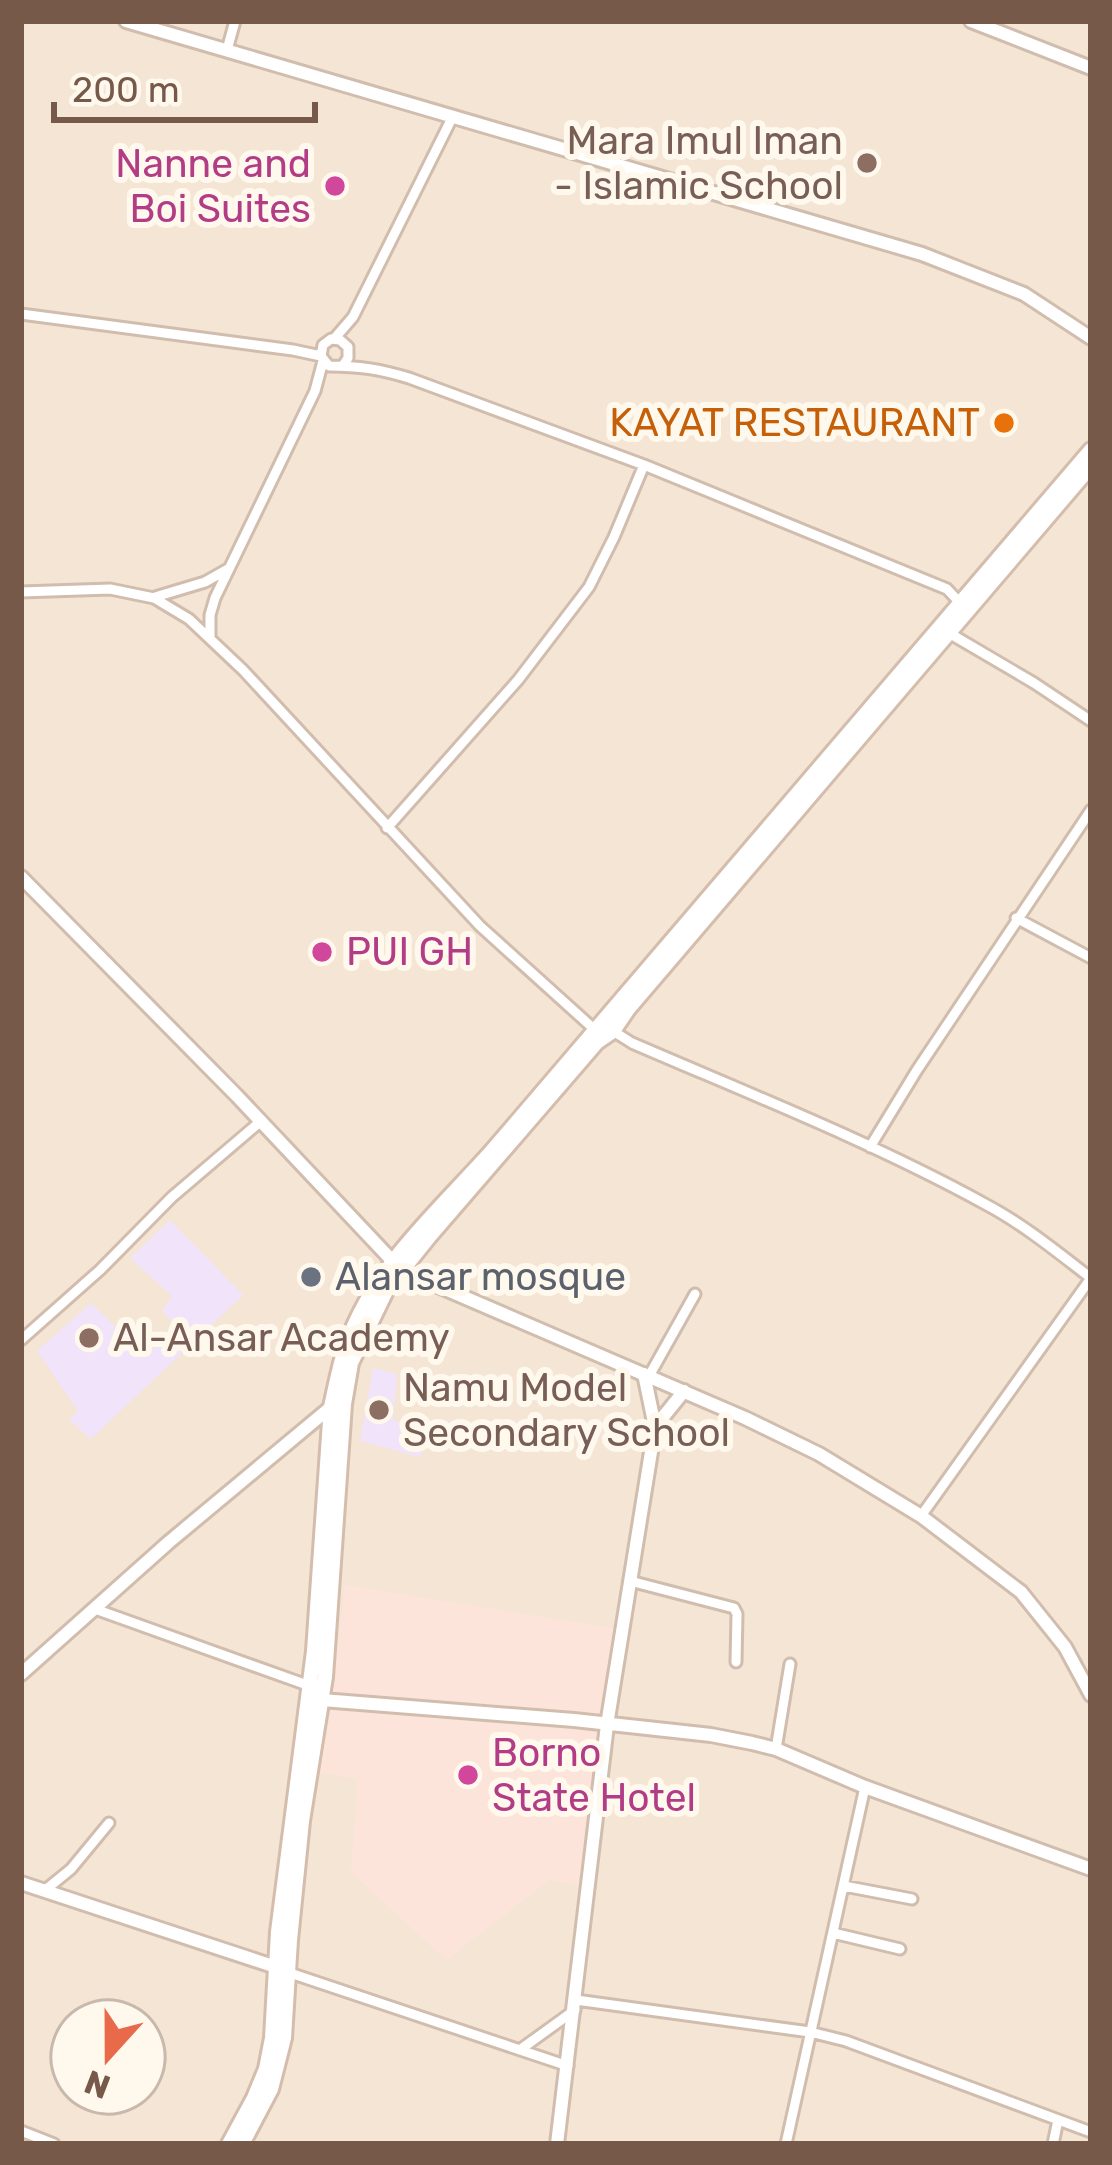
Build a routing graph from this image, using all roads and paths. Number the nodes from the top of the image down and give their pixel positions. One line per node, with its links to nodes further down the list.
1 (126, 21): 4 (street)
2 (235, 21): 4 (street)
3 (980, 23): 5 (street)
4 (226, 50): 6 (street)
5 (1091, 68)
6 (453, 116): 8 (street); 9 (street)
7 (21, 314): 10 (street)
8 (353, 317): 10 (street); 11 (street)
9 (1091, 338)
10 (325, 350): 11 (street); 11 (street); 12 (street)
11 (344, 358): 12 (street); 14 (street)
12 (315, 391): 16 (street)
13 (1091, 450): 19 (main road)
14 (644, 465): 19 (street); 24 (street)
15 (1091, 466): 20 (main road)
16 (227, 569): 18 (street); 21 (street)
17 (21, 592): 18 (street)
18 (154, 598): 21 (street)
19 (962, 604): 28 (main road)
20 (949, 633): 22 (street); 29 (main road)
21 (210, 638): 24 (street)
22 (1091, 721)
23 (1091, 810): 26 (street)
24 (387, 827): 28 (street)
25 (21, 878): 30 (street)
26 (1016, 918): 27 (street); 31 (street)
27 (1091, 958)
28 (594, 1028): 32 (main road)
29 (613, 1030): 31 (street); 32 (main road)
30 (261, 1121): 32 (street); 34 (street)
31 (870, 1147): 39 (street)
32 (397, 1266): 35 (street); 37 (main road); 47 (main road)
33 (695, 1294): 35 (street)
34 (21, 1340)
35 (646, 1375): 36 (street); 38 (street)
36 (683, 1391): 38 (street); 39 (street)
37 (331, 1407): 41 (street); 45 (main road)
38 (655, 1427): 40 (street)
39 (921, 1516): 46 (street)
40 (630, 1581): 42 (street); 48 (street)
41 (95, 1609): 44 (street); 45 (street)
42 (736, 1662)
43 (790, 1664): 49 (street)
44 (21, 1674)
45 (310, 1686): 59 (main road)
46 (1091, 1695)
47 (322, 1700): 48 (street); 59 (main road)
48 (607, 1725): 49 (street); 60 (street)
49 (776, 1749): 50 (street)
50 (865, 1787): 52 (street); 54 (street)
51 (109, 1823): 55 (street)
52 (1091, 1869)
53 (21, 1883): 55 (street)
54 (844, 1886): 56 (street); 57 (street)
55 (44, 1891): 59 (street)
56 (912, 1899)
57 (833, 1934): 58 (street); 61 (street)
58 (900, 1949)
59 (282, 1969): 62 (street); 68 (main road); 69 (main road)
60 (576, 2005): 61 (street); 62 (street); 63 (street)
61 (810, 2032): 64 (street); 71 (street)
62 (521, 2049): 63 (street)
63 (568, 2066): 70 (street)
64 (1058, 2120): 66 (street); 72 (street)
65 (21, 2131): 67 (street)
66 (1091, 2132)
67 (54, 2144)
68 (229, 2144)
69 (242, 2144)
70 (557, 2144)
71 (786, 2144)
72 (1053, 2144)

